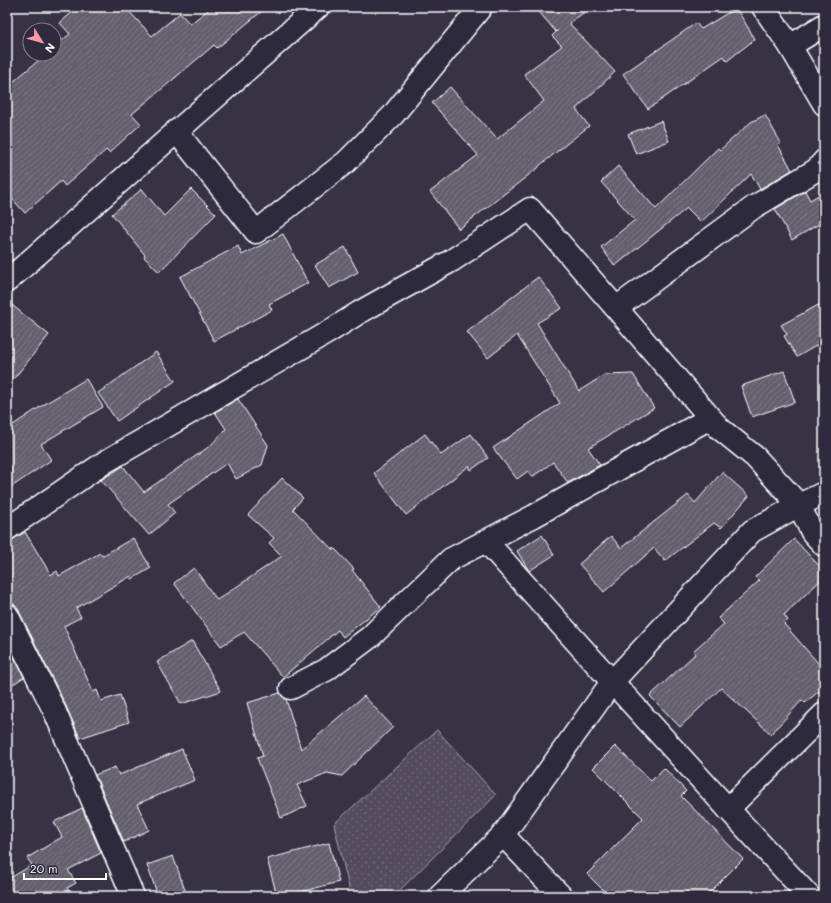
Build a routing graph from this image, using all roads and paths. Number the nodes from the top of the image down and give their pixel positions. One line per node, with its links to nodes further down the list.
1 (318, 7): 7 (street)
2 (481, 7): 7 (street)
3 (763, 7): 5 (street)
4 (824, 25): 5 (street)
5 (790, 46): 6 (street)
6 (824, 104)
7 (176, 131): 9 (street)
8 (824, 162): 10 (street)
9 (7, 281)
10 (616, 308): 11 (street); 14 (street)
11 (710, 418): 13 (street); 15 (street)
12 (824, 493): 13 (street)
13 (799, 505): 16 (street); 18 (street)
14 (7, 529)
15 (486, 541): 18 (street); 19 (street)
16 (824, 545)
17 (7, 615): 23 (street)
18 (612, 682): 21 (street); 22 (street)
19 (291, 688)
20 (824, 714): 21 (street)
21 (728, 809): 26 (street)
22 (504, 835): 24 (street); 25 (street)
23 (133, 896)
24 (440, 896)
25 (561, 896)
26 (809, 896)

